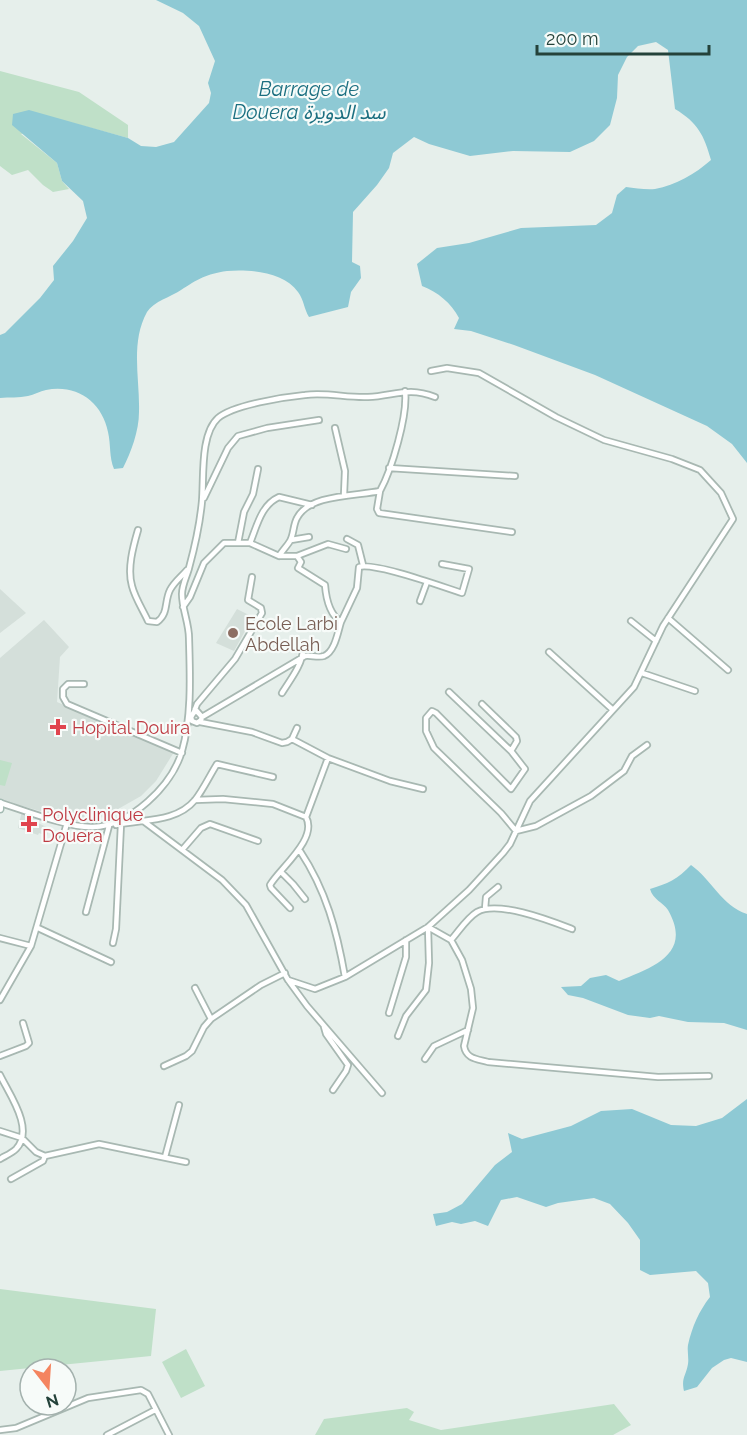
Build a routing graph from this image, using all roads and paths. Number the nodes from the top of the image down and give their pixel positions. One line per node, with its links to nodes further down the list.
1 (431, 371): 30 (street)
2 (405, 391): 3 (street); 6 (street); 11 (street)
3 (435, 397)
4 (319, 420): 11 (street)
5 (335, 428): 10 (street)
6 (389, 468): 8 (street); 9 (street)
7 (258, 470): 18 (street)
8 (515, 476)
9 (380, 490): 10 (street); 14 (street)
10 (344, 495): 12 (street)
11 (202, 500): 25 (street)
12 (312, 505): 17 (street); 19 (street)
13 (138, 530): 25 (street)
14 (512, 532)
15 (309, 537): 17 (street)
16 (347, 539): 24 (street)
17 (291, 540): 21 (street)
18 (238, 543): 19 (street); 29 (street)
19 (250, 543): 21 (street)
20 (346, 549): 22 (street)
21 (279, 556): 22 (street)
22 (297, 556): 32 (street)
23 (442, 564): 27 (street)
24 (363, 565): 27 (street); 32 (street)
25 (189, 567): 29 (street)
26 (252, 577): 45 (street)
27 (427, 582): 28 (street)
28 (420, 601)
29 (183, 607): 45 (street)
30 (668, 618): 33 (street); 37 (street)
31 (632, 621): 33 (street)
32 (341, 622): 36 (street)
33 (656, 641): 38 (street)
34 (303, 649): 36 (street)
35 (549, 652): 44 (street)
36 (299, 659): 42 (street); 46 (street)
37 (728, 670)
38 (642, 673): 40 (street); 44 (street)
39 (84, 684): 53 (street)
40 (696, 691)
41 (449, 692): 52 (street)
42 (282, 693)
43 (482, 704): 52 (street)
44 (613, 710): 65 (street)
45 (193, 711): 46 (street); 47 (street)
46 (201, 719): 47 (street); 50 (street)
47 (190, 722): 53 (street)
48 (297, 728): 50 (street)
49 (286, 736): 50 (street)
50 (293, 737): 54 (street)
51 (647, 745): 65 (street)
52 (511, 751): 65 (street)
53 (182, 753): 63 (street)
54 (328, 758): 56 (street); 59 (street)
55 (273, 777): 57 (street)
56 (423, 789)
57 (195, 800): 59 (street); 60 (street)
58 (0, 805): 61 (street)
59 (306, 817): 68 (street)
60 (142, 820): 62 (street); 67 (street)
61 (67, 823): 63 (street); 76 (street)
62 (121, 824): 64 (street); 81 (street)
63 (101, 826): 64 (street)
64 (109, 826): 74 (street)
65 (516, 831): 75 (street)
66 (258, 841): 67 (street)
67 (182, 850): 84 (street)
68 (300, 851): 69 (street); 85 (street)
69 (280, 872): 71 (street); 72 (street)
70 (498, 886): 73 (street)
71 (305, 899)
72 (290, 908)
73 (485, 909): 77 (street); 80 (street)
74 (86, 912)
75 (428, 927): 79 (street); 80 (street); 95 (street)
76 (38, 928): 82 (street); 83 (street)
77 (572, 929)
78 (0, 938): 82 (street)
79 (406, 940): 85 (street); 90 (street)
80 (451, 940): 94 (street)
81 (113, 943)
82 (31, 946): 88 (street)
83 (111, 962)
84 (285, 973): 86 (street); 91 (street)
85 (345, 977): 86 (street)
86 (288, 980): 93 (street)
87 (195, 988): 91 (street)
88 (2, 992): 89 (street)
89 (0, 1000)
90 (389, 1013)
91 (211, 1018): 98 (street)
92 (22, 1023): 96 (street)
93 (323, 1025): 101 (street); 102 (street)
94 (468, 1030): 97 (street); 100 (street)
95 (398, 1036)
96 (0, 1056)
97 (425, 1059)
98 (164, 1066)
99 (0, 1075): 105 (street)
100 (709, 1076)
101 (333, 1090)
102 (382, 1093)
103 (179, 1105): 107 (street)
104 (0, 1131): 105 (street)
105 (22, 1138): 106 (street); 108 (street)
106 (45, 1156): 107 (street); 110 (street)
107 (165, 1157): 109 (street)
108 (0, 1159)
109 (186, 1162)
110 (10, 1179)
111 (155, 1410): 112 (street); 113 (street); 114 (street)
112 (0, 1430)
113 (107, 1435)
114 (169, 1435)

